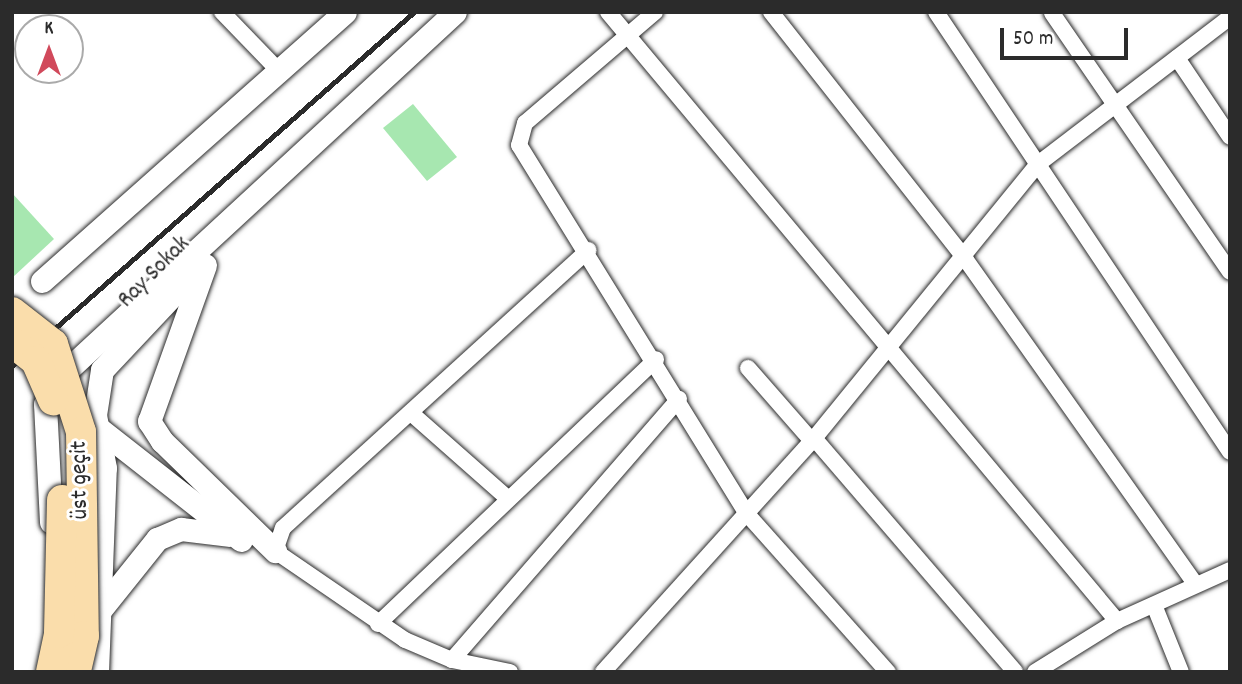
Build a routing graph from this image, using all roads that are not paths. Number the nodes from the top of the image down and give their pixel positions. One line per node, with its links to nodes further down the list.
1 (222, 12): 13 (street)
2 (345, 12): 13 (street)
3 (455, 12): 27 (street)
4 (473, 12): 18 (street, Ray Sokak)
5 (608, 12): 11 (street)
6 (655, 12): 11 (street)
7 (771, 12): 19 (street)
8 (936, 12): 16 (street)
9 (1052, 13): 14 (street)
10 (1230, 17): 12 (street)
11 (627, 35): 17 (street); 24 (street)
12 (1178, 58): 14 (street); 15 (street)
13 (278, 70): 21 (street)
14 (1115, 102): 16 (street); 20 (street)
15 (1230, 137)
16 (1038, 164): 19 (street); 32 (street)
17 (589, 250): 25 (street); 29 (street)
18 (207, 259): 30 (street, Ray Sokak); 36 (street)
19 (966, 260): 24 (street); 38 (street)
20 (1230, 272)
21 (42, 281)
22 (12, 312): 46 (highway, üst geçit, bridge)
23 (12, 342): 45 (highway, bridge)
24 (888, 351): 31 (street); 41 (street)
25 (656, 359): 28 (street); 33 (street)
26 (748, 368): 31 (street)
27 (53, 390): 30 (street); 44 (street)
28 (679, 399): 34 (street); 43 (street)
29 (411, 413): 33 (street); 36 (street)
30 (97, 428): 35 (street); 40 (street, Ray Sokak)
31 (813, 440): 34 (street); 51 (street)
32 (1230, 452)
33 (505, 496): 42 (street)
34 (747, 514): 49 (street); 50 (street)
35 (241, 540): 36 (street); 40 (street)
36 (275, 551): 42 (street)
37 (1230, 570): 38 (street)
38 (1195, 584): 39 (street)
39 (1154, 605): 41 (street); 53 (street)
40 (101, 608): 47 (street, Ray Sokak)
41 (1117, 621): 52 (street)
42 (378, 624): 43 (street)
43 (452, 660): 48 (street)
44 (39, 672)
45 (51, 672)
46 (76, 672)
47 (97, 672)
48 (510, 672)
49 (603, 672)
50 (888, 672)
51 (1015, 672)
52 (1035, 672)
53 (1181, 672)

